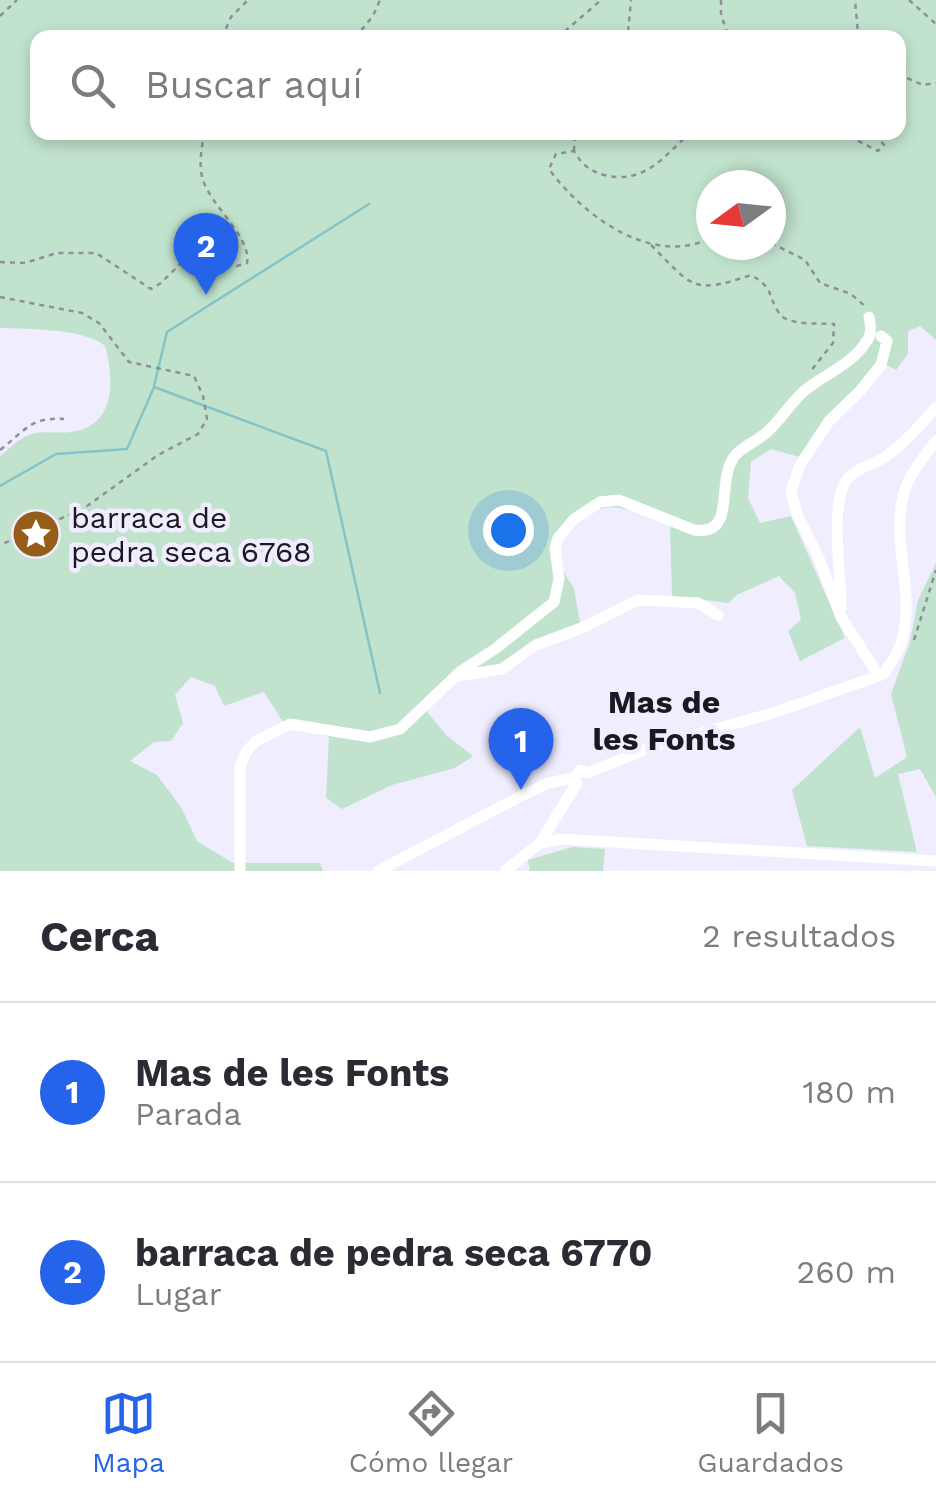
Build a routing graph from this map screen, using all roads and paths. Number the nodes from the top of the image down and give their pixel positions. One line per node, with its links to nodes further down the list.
1 (17, 0): 9 (path)
2 (248, 0): 11 (path)
3 (380, 0): 12 (path)
4 (601, 0): 13 (path)
5 (630, 0): 14 (path)
6 (721, 0): 15 (path)
7 (855, 0): 16 (path)
8 (908, 0): 10 (path)
9 (0, 16)
10 (936, 24)
11 (225, 30)
12 (362, 30)
13 (566, 30)
14 (628, 30)
15 (726, 30)
16 (858, 30)
17 (906, 78): 18 (path)
18 (936, 83)
19 (203, 140): 28 (path)
20 (575, 140): 24 (path)
21 (683, 140): 24 (path)
22 (856, 140): 23 (path)
23 (880, 140)
24 (574, 152): 25 (path)
25 (650, 244): 26 (path); 32 (path)
26 (696, 245)
27 (786, 250): 30 (path)
28 (0, 262)
29 (0, 296): 37 (path)
30 (869, 317): 32 (street)
31 (881, 336): 39 (street)
32 (809, 388): 41 (street)
33 (936, 407): 39 (street)
34 (64, 419): 36 (path)
35 (936, 441): 40 (street)
36 (0, 450)
37 (0, 545)
38 (718, 615): 41 (street)
39 (841, 617): 40 (street)
40 (879, 676): 42 (street)
41 (455, 677): 46 (street)
42 (575, 781): 43 (street); 47 (street)
43 (540, 843): 44 (street); 45 (street)
44 (936, 861)
45 (523, 865): 48 (street)
46 (240, 871)
47 (378, 871)
48 (505, 871)

